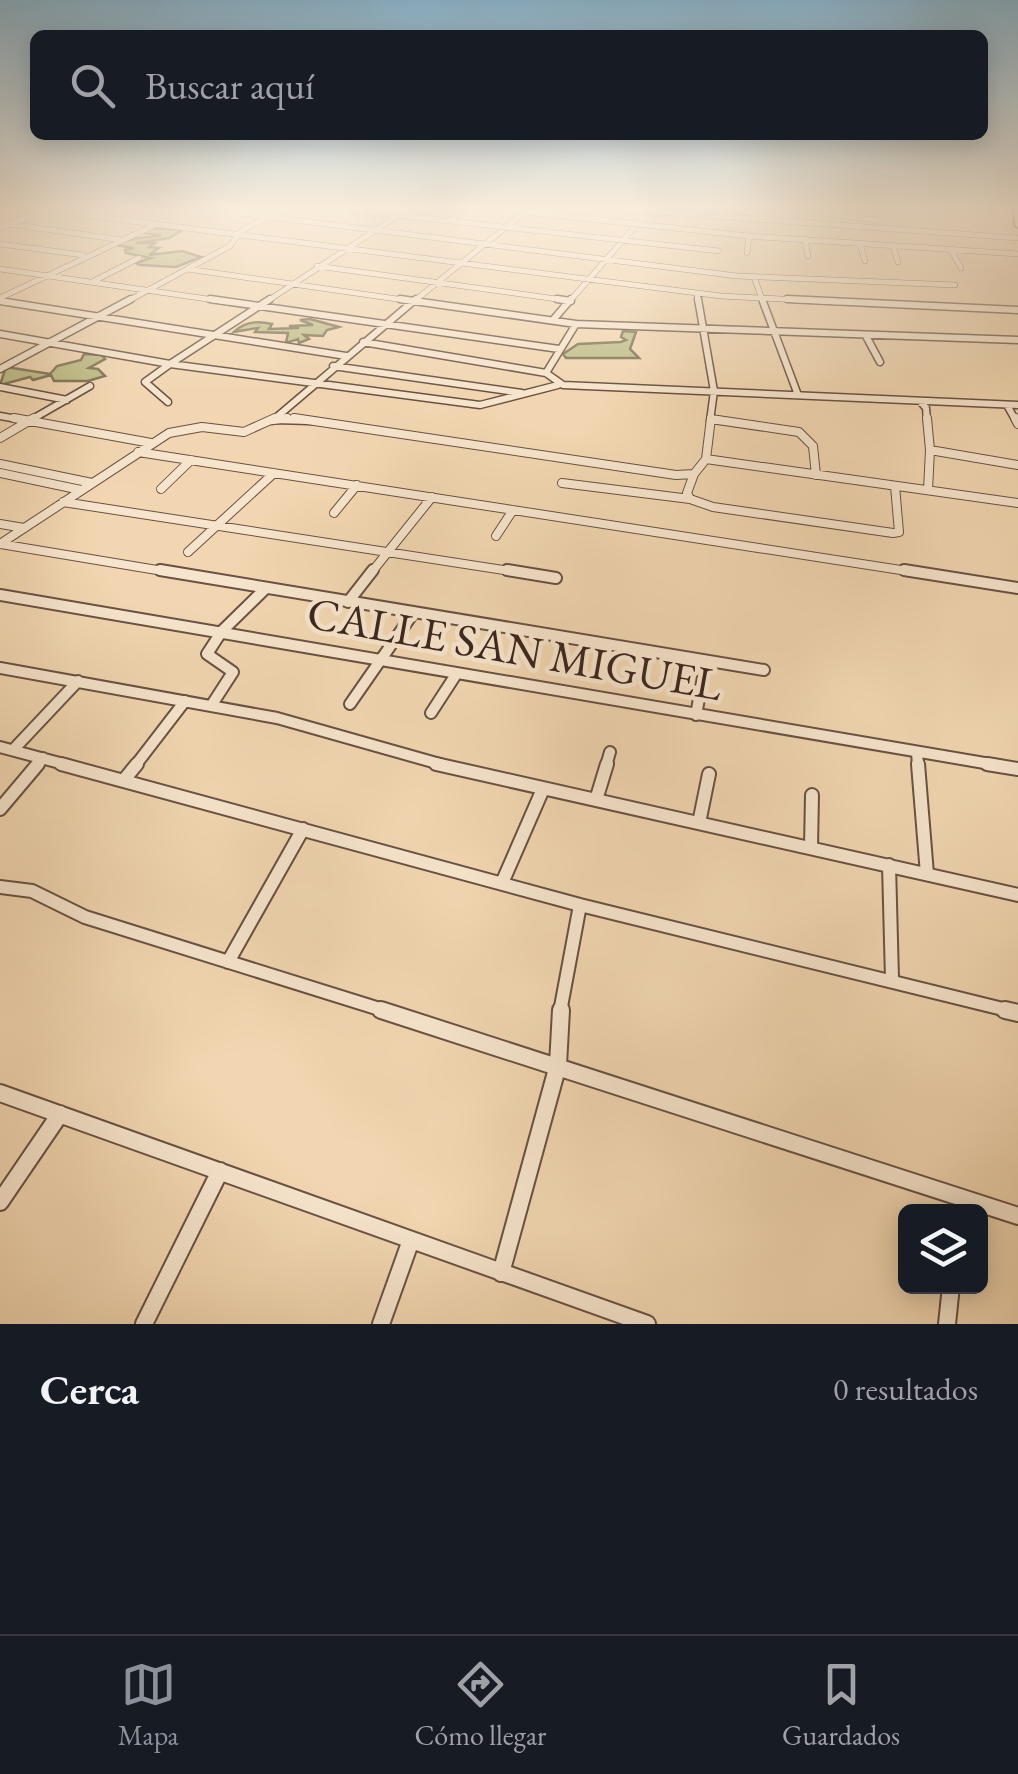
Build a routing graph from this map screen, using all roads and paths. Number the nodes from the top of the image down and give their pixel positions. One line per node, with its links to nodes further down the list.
1 (0, 269): 11 (street)
2 (58, 269): 11 (street)
3 (118, 269): 15 (street)
4 (186, 269): 16 (street); 18 (street)
5 (312, 269): 16 (street)
6 (339, 269): 14 (street)
7 (455, 269): 14 (street)
8 (518, 269): 13 (street)
9 (600, 269): 13 (street)
10 (696, 269): 12 (street)
11 (44, 275): 15 (street); 21 (street)
12 (754, 276): 17 (street); 20 (street)
13 (592, 278): 19 (street); 22 (street)
14 (438, 281): 22 (street); 23 (street)
15 (93, 282): 18 (street)
16 (288, 284): 23 (street); 24 (street)
17 (954, 286)
18 (147, 290): 24 (street); 26 (street)
19 (697, 293): 20 (street); 30 (street)
20 (762, 298): 25 (street); 31 (street)
21 (0, 300): 26 (street)
22 (572, 300): 27 (street)
23 (414, 301): 27 (street); 28 (street)
24 (258, 305): 28 (street); 33 (street)
25 (1018, 310)
26 (96, 317): 33 (street); 36 (street)
27 (553, 320): 29 (street)
28 (386, 323): 37 (street); 38 (street)
29 (576, 324): 30 (street); 38 (street)
30 (704, 330): 31 (street); 49 (street)
31 (774, 332): 34 (street); 51 (street)
32 (0, 334): 36 (street)
33 (216, 335): 39 (street); 41 (street)
34 (866, 336): 35 (street); 40 (street)
35 (1018, 340)
36 (48, 342): 41 (street); 43 (street)
37 (362, 342): 39 (street); 44 (street)
38 (559, 349): 44 (street)
39 (346, 356): 42 (street)
40 (880, 362)
41 (170, 364): 45 (street); 54 (street)
42 (333, 366): 45 (street); 50 (street)
43 (0, 368)
44 (546, 373): 46 (street)
45 (310, 385): 50 (street); 57 (street)
46 (563, 385): 49 (street); 50 (street)
47 (0, 386): 52 (street)
48 (90, 386): 52 (street)
49 (714, 391): 51 (street); 59 (street)
50 (523, 393)
51 (798, 395): 53 (street)
52 (68, 400): 60 (street)
53 (920, 401): 55 (street); 64 (street)
54 (168, 402)
55 (1007, 404): 56 (street); 61 (street)
56 (1018, 405)
57 (288, 414): 63 (street); 73 (street)
58 (0, 416): 60 (street)
59 (711, 419): 66 (street); 72 (street)
60 (30, 421): 62 (street); 63 (street)
61 (1018, 424)
62 (0, 438)
63 (151, 442): 65 (street)
64 (930, 450): 69 (street); 80 (street)
65 (138, 452): 67 (street); 74 (street)
66 (706, 459): 72 (street); 73 (street)
67 (190, 460): 70 (street); 79 (street)
68 (0, 464): 74 (street)
69 (1018, 465)
70 (274, 473): 76 (street); 88 (street)
71 (0, 474): 78 (street)
72 (816, 474): 77 (street)
73 (692, 478): 82 (street)
74 (92, 483): 78 (street)
75 (562, 483): 82 (street)
76 (357, 486): 81 (street); 86 (street)
77 (895, 486): 80 (street); 82 (street)
78 (80, 490): 83 (street)
79 (161, 490)
80 (928, 490): 84 (street)
81 (432, 497): 85 (street); 92 (street)
82 (690, 499)
83 (62, 502): 88 (street); 89 (street)
84 (1018, 503)
85 (513, 510): 90 (street); 96 (street)
86 (334, 514)
87 (0, 524): 89 (street)
88 (219, 524): 92 (street); 93 (street)
89 (24, 528): 91 (street)
90 (496, 536)
91 (0, 544): 95 (street)
92 (388, 551): 94 (street); 98 (street)
93 (188, 552)
94 (556, 578)
95 (266, 588): 98 (street); 100 (street)
96 (1018, 588)
97 (0, 595): 100 (street, CALLE SAN MIGUEL)
98 (348, 602): 99 (street)
99 (414, 612): 101 (street); 102 (street)
100 (222, 631): 101 (street, CALLE SAN MIGUEL); 109 (street)
101 (380, 661): 105 (street, CALLE SAN MIGUEL); 108 (street)
102 (706, 661): 104 (street); 111 (street)
103 (0, 668): 106 (street)
104 (764, 670)
105 (455, 676): 110 (street); 111 (street, CALLE SAN MIGUEL)
106 (78, 681): 107 (street); 112 (street)
107 (185, 701): 109 (street); 118 (street)
108 (350, 704)
109 (210, 706): 119 (street)
110 (430, 713)
111 (696, 715): 114 (street, CALLE SAN MIGUEL)
112 (7, 748): 115 (street)
113 (610, 752): 121 (street)
114 (917, 752): 116 (street, CALLE SAN MIGUEL); 127 (street)
115 (43, 758): 118 (street); 122 (street)
116 (1018, 769)
117 (709, 774): 123 (street)
118 (124, 780): 124 (street)
119 (542, 789): 121 (street); 128 (street)
120 (812, 795): 125 (street)
121 (596, 800): 123 (street)
122 (0, 809)
123 (699, 823): 125 (street)
124 (303, 829): 128 (street); 132 (street)
125 (811, 847): 126 (street)
126 (889, 865): 127 (street); 133 (street)
127 (927, 874): 130 (street)
128 (502, 883): 131 (street)
129 (0, 887): 132 (street)
130 (1018, 895)
131 (580, 905): 133 (street); 135 (street)
132 (228, 962): 135 (street)
133 (892, 979): 134 (street)
134 (1018, 1013)
135 (558, 1066): 140 (street); 144 (street)
136 (0, 1093): 137 (street)
137 (60, 1114): 138 (street); 139 (street)
138 (220, 1172): 143 (street); 146 (street)
139 (0, 1202)
140 (960, 1204)
141 (988, 1210): 142 (street)
142 (1018, 1216)
143 (411, 1240): 144 (street); 147 (street)
144 (501, 1274): 148 (street)
145 (951, 1294): 149 (street)
146 (144, 1324)
147 (381, 1324)
148 (647, 1324)
149 (947, 1324)

